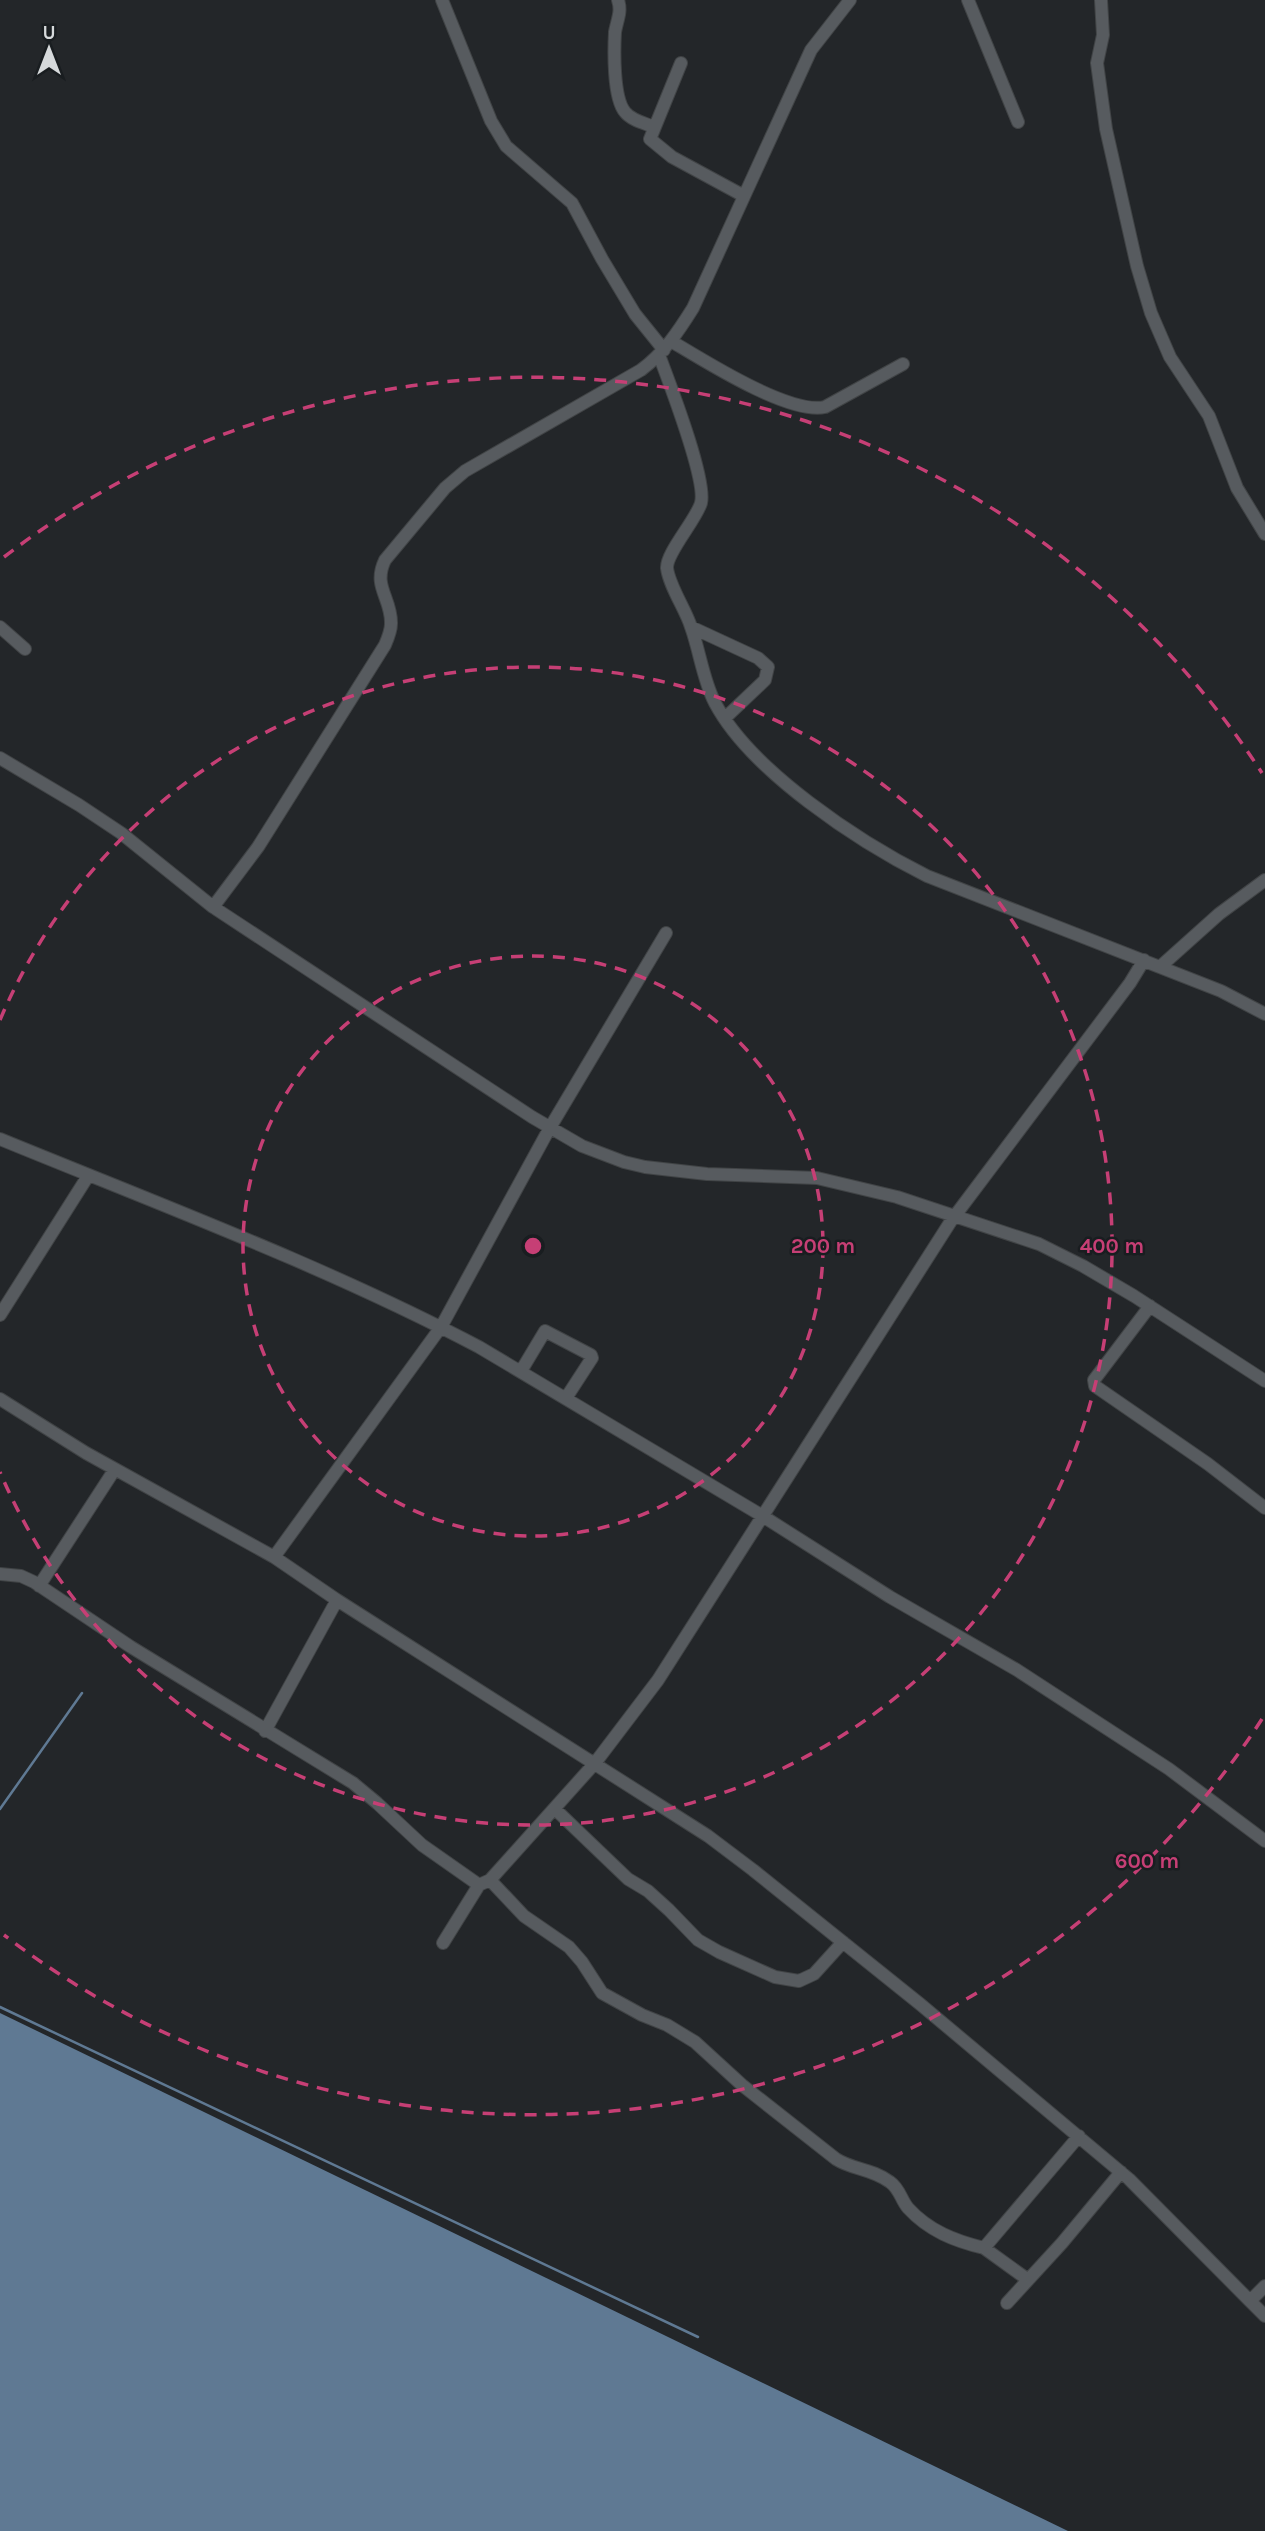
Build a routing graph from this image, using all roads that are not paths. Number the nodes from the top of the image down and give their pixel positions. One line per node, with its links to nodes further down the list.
1 (442, 0): 10 (street)
2 (618, 0): 8 (street)
3 (850, 0): 9 (street)
4 (968, 0): 7 (street)
5 (1101, 0): 12 (street)
6 (681, 63): 8 (street)
7 (1018, 122)
8 (654, 127): 9 (street)
9 (744, 195): 10 (street)
10 (665, 349): 11 (street); 14 (street); 19 (street)
11 (903, 364)
12 (1265, 534)
13 (0, 626): 15 (street)
14 (691, 627): 16 (street); 16 (street)
15 (25, 649)
16 (725, 718): 21 (street)
17 (0, 758): 19 (street)
18 (1265, 880): 22 (street)
19 (214, 907): 24 (street)
20 (666, 933): 24 (street)
21 (1144, 960): 22 (street); 27 (street)
22 (1160, 967): 23 (street)
23 (1265, 1014)
24 (550, 1128): 27 (street); 30 (street)
25 (0, 1139): 26 (street)
26 (88, 1176): 29 (street); 30 (street)
27 (954, 1216): 28 (street); 37 (street)
28 (1150, 1306): 32 (street); 36 (street)
29 (0, 1315)
30 (441, 1327): 31 (street); 38 (street)
31 (521, 1371): 33 (street); 33 (street)
32 (1265, 1381)
33 (566, 1398): 37 (street)
34 (0, 1399): 35 (street)
35 (115, 1469): 38 (street); 40 (street)
36 (1265, 1508)
37 (761, 1516): 43 (street); 45 (street)
38 (274, 1557): 41 (street)
39 (0, 1574): 40 (street)
40 (39, 1586): 42 (street)
41 (337, 1601): 42 (street); 43 (street)
42 (265, 1731): 46 (street)
43 (596, 1763): 44 (street); 47 (street)
44 (556, 1810): 46 (street); 47 (street)
45 (1265, 1841)
46 (485, 1882): 48 (street); 51 (street)
47 (843, 1942): 49 (street)
48 (443, 1943)
49 (1079, 2136): 50 (street); 51 (street)
50 (1121, 2172): 52 (street); 54 (street)
51 (984, 2248): 52 (street)
52 (1027, 2279): 55 (street)
53 (1265, 2286): 54 (street)
54 (1250, 2301): 56 (street)
55 (1007, 2303)
56 (1265, 2316)

